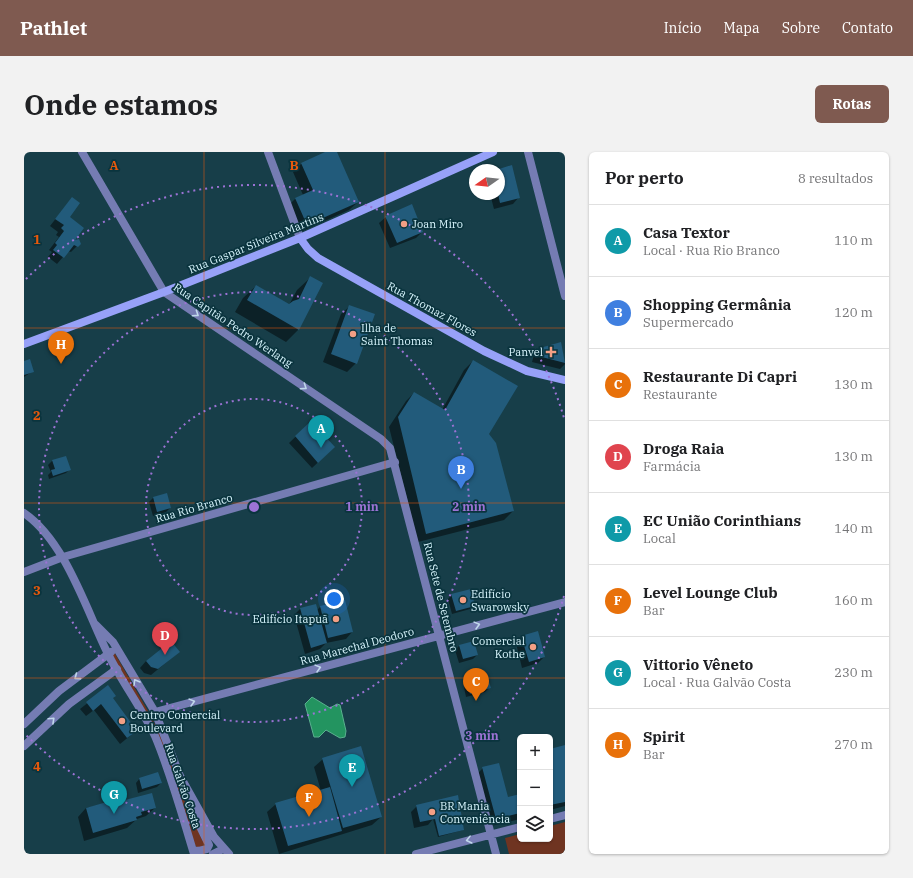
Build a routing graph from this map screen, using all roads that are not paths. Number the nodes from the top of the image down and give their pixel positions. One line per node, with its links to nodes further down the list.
1 (82, 152): 6 (street, Rua Capitão Pedro Werlang)
2 (268, 152): 5 (street)
3 (493, 152): 5 (main road, Rua Gaspar Silveira Martins)
4 (528, 152): 7 (street)
5 (300, 238): 6 (main road, Rua Gaspar Silveira Martins); 9 (main road, Rua Thomaz Flores)
6 (164, 292): 8 (main road, Rua Gaspar Silveira Martins); 10 (street, Rua Capitão Pedro Werlang, one-way to 10)
7 (565, 296)
8 (24, 344)
9 (565, 380)
10 (395, 462): 12 (street, Rua Rio Branco); 16 (street, Rua Sete de Setembro)
11 (24, 513): 12 (street, Rua Galvão Costa)
12 (63, 557): 13 (street, Rua Rio Branco); 15 (street, Rua Galvão Costa)
13 (24, 572)
14 (565, 602): 16 (street, Rua Marechal Deodoro, one-way to 14)
15 (92, 621): 17 (street, Rua Galvão Costa); 18 (street, Rua Galvão Costa)
16 (440, 635): 20 (street, Rua Marechal Deodoro, one-way to 16); 27 (street, Rua Sete de Setembro)
17 (118, 651): 18 (street); 20 (street, Rua Galvão Costa, one-way to 17)
18 (108, 654): 19 (street, Rua Galvão Costa); 21 (street, one-way to 21)
19 (117, 669): 22 (street, one-way to 19); 28 (street, Rua Galvão Costa)
20 (155, 712): 23 (street, Rua Galvão Costa)
21 (24, 724)
22 (24, 746)
23 (180, 776): 28 (street); 29 (street, Rua Galvão Costa)
24 (565, 815): 25 (street)
25 (553, 818)
26 (517, 828): 27 (street)
27 (491, 835): 31 (street, one-way to 31); 32 (street, Rua Sete de Setembro)
28 (193, 852)
29 (226, 852): 30 (street)
30 (213, 854)
31 (416, 854)
32 (496, 854)

